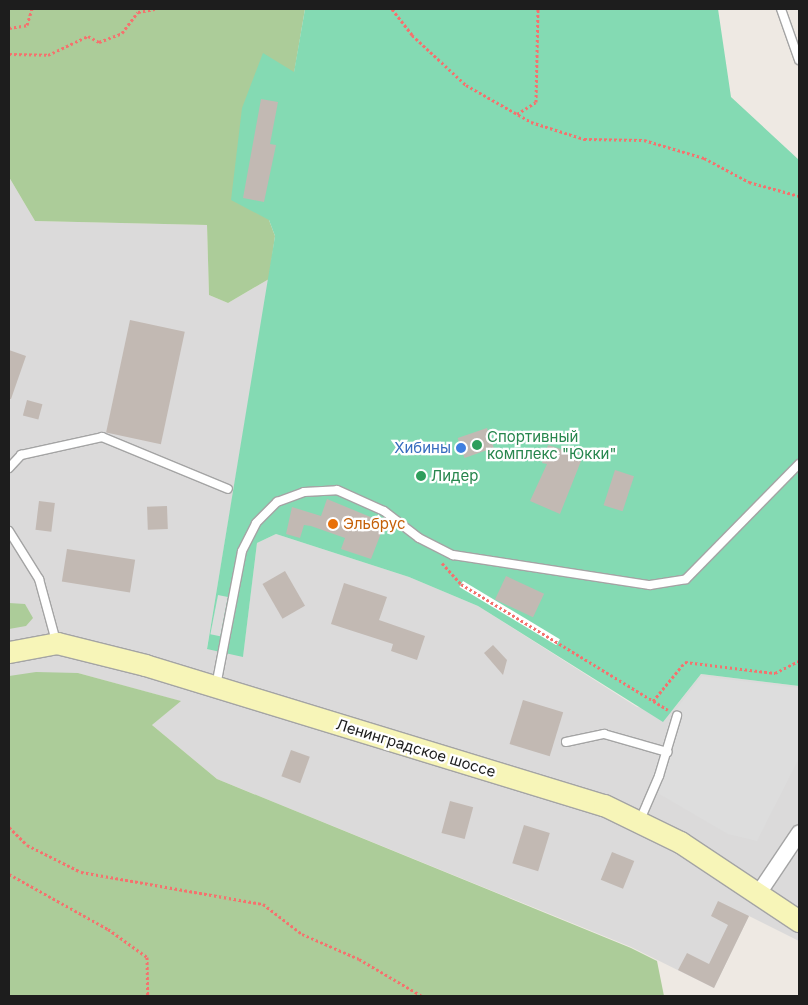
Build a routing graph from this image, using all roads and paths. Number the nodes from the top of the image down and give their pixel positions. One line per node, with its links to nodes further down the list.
1 (32, 9): 6 (path)
2 (155, 9): 7 (path)
3 (392, 9): 9 (path)
4 (538, 9): 9 (path)
5 (781, 9): 8 (lane)
6 (9, 28)
7 (9, 54)
8 (799, 60)
9 (517, 114): 10 (path)
10 (799, 196)
11 (799, 464): 19 (lane)
12 (9, 468): 13 (lane)
13 (228, 489)
14 (9, 531): 16 (lane)
15 (461, 584): 20 (path)
16 (57, 643): 17 (main road, Ленинградское шоссе); 19 (main road, Ленинградское шоссе)
17 (9, 652)
18 (799, 661): 20 (path)
19 (216, 688): 24 (main road, Ленинградское шоссе)
20 (653, 701): 21 (path)
21 (677, 716): 23 (lane)
22 (566, 742): 23 (lane)
23 (667, 752): 24 (lane)
24 (640, 820): 28 (main road, Ленинградское шоссе)
25 (9, 827): 31 (path)
26 (799, 832): 28 (street)
27 (9, 874): 30 (path)
28 (758, 893): 29 (main road, Ленинградское шоссе)
29 (799, 920)
30 (148, 996)
31 (422, 996)

